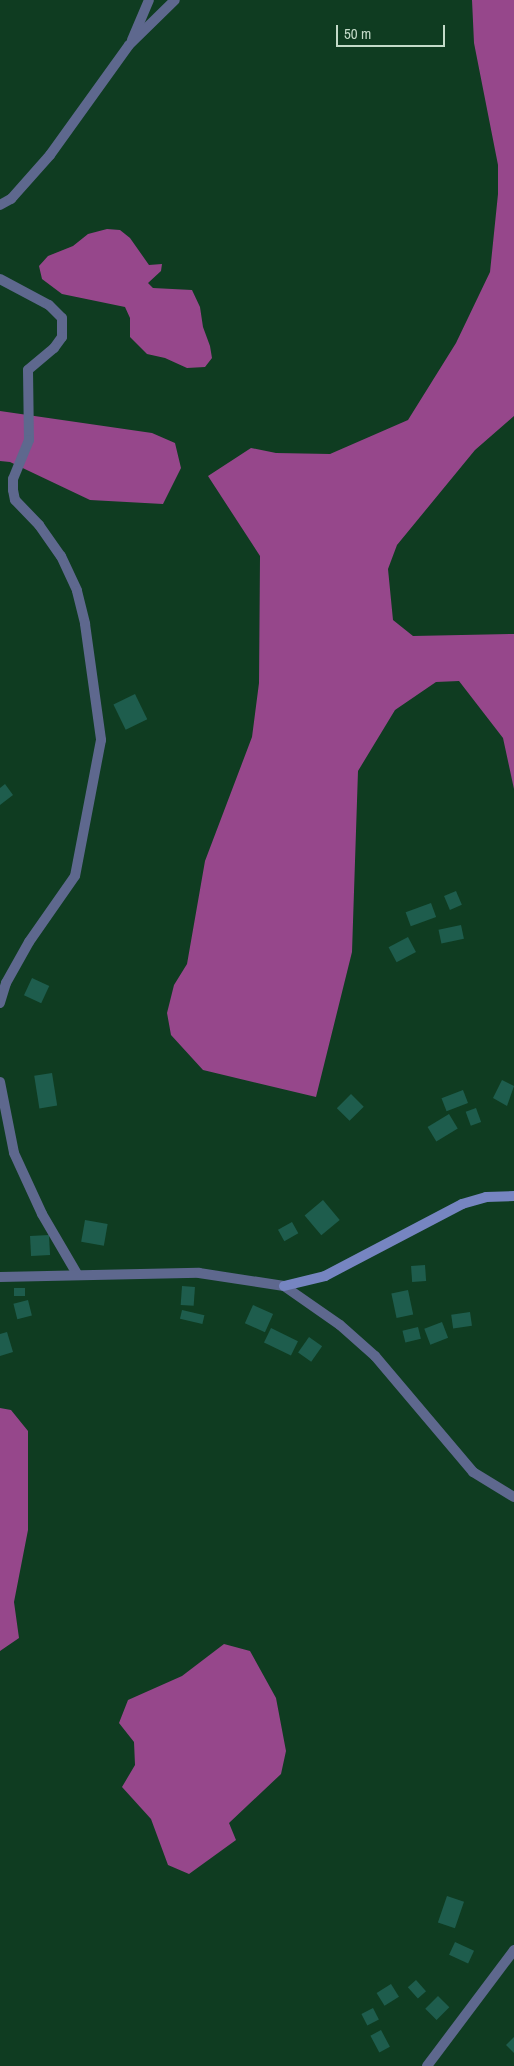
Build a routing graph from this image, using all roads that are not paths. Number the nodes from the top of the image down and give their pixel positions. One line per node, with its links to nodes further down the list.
1 (150, 0): 3 (street)
2 (175, 0): 3 (street)
3 (129, 45): 4 (street)
4 (0, 205)
5 (0, 278): 6 (street)
6 (0, 1003)
7 (0, 1082): 9 (street)
8 (514, 1196): 11 (street)
9 (77, 1274): 10 (street); 11 (street)
10 (0, 1277)
11 (284, 1286): 12 (street)
12 (514, 1497)
13 (514, 1950): 14 (street)
14 (427, 2066)

